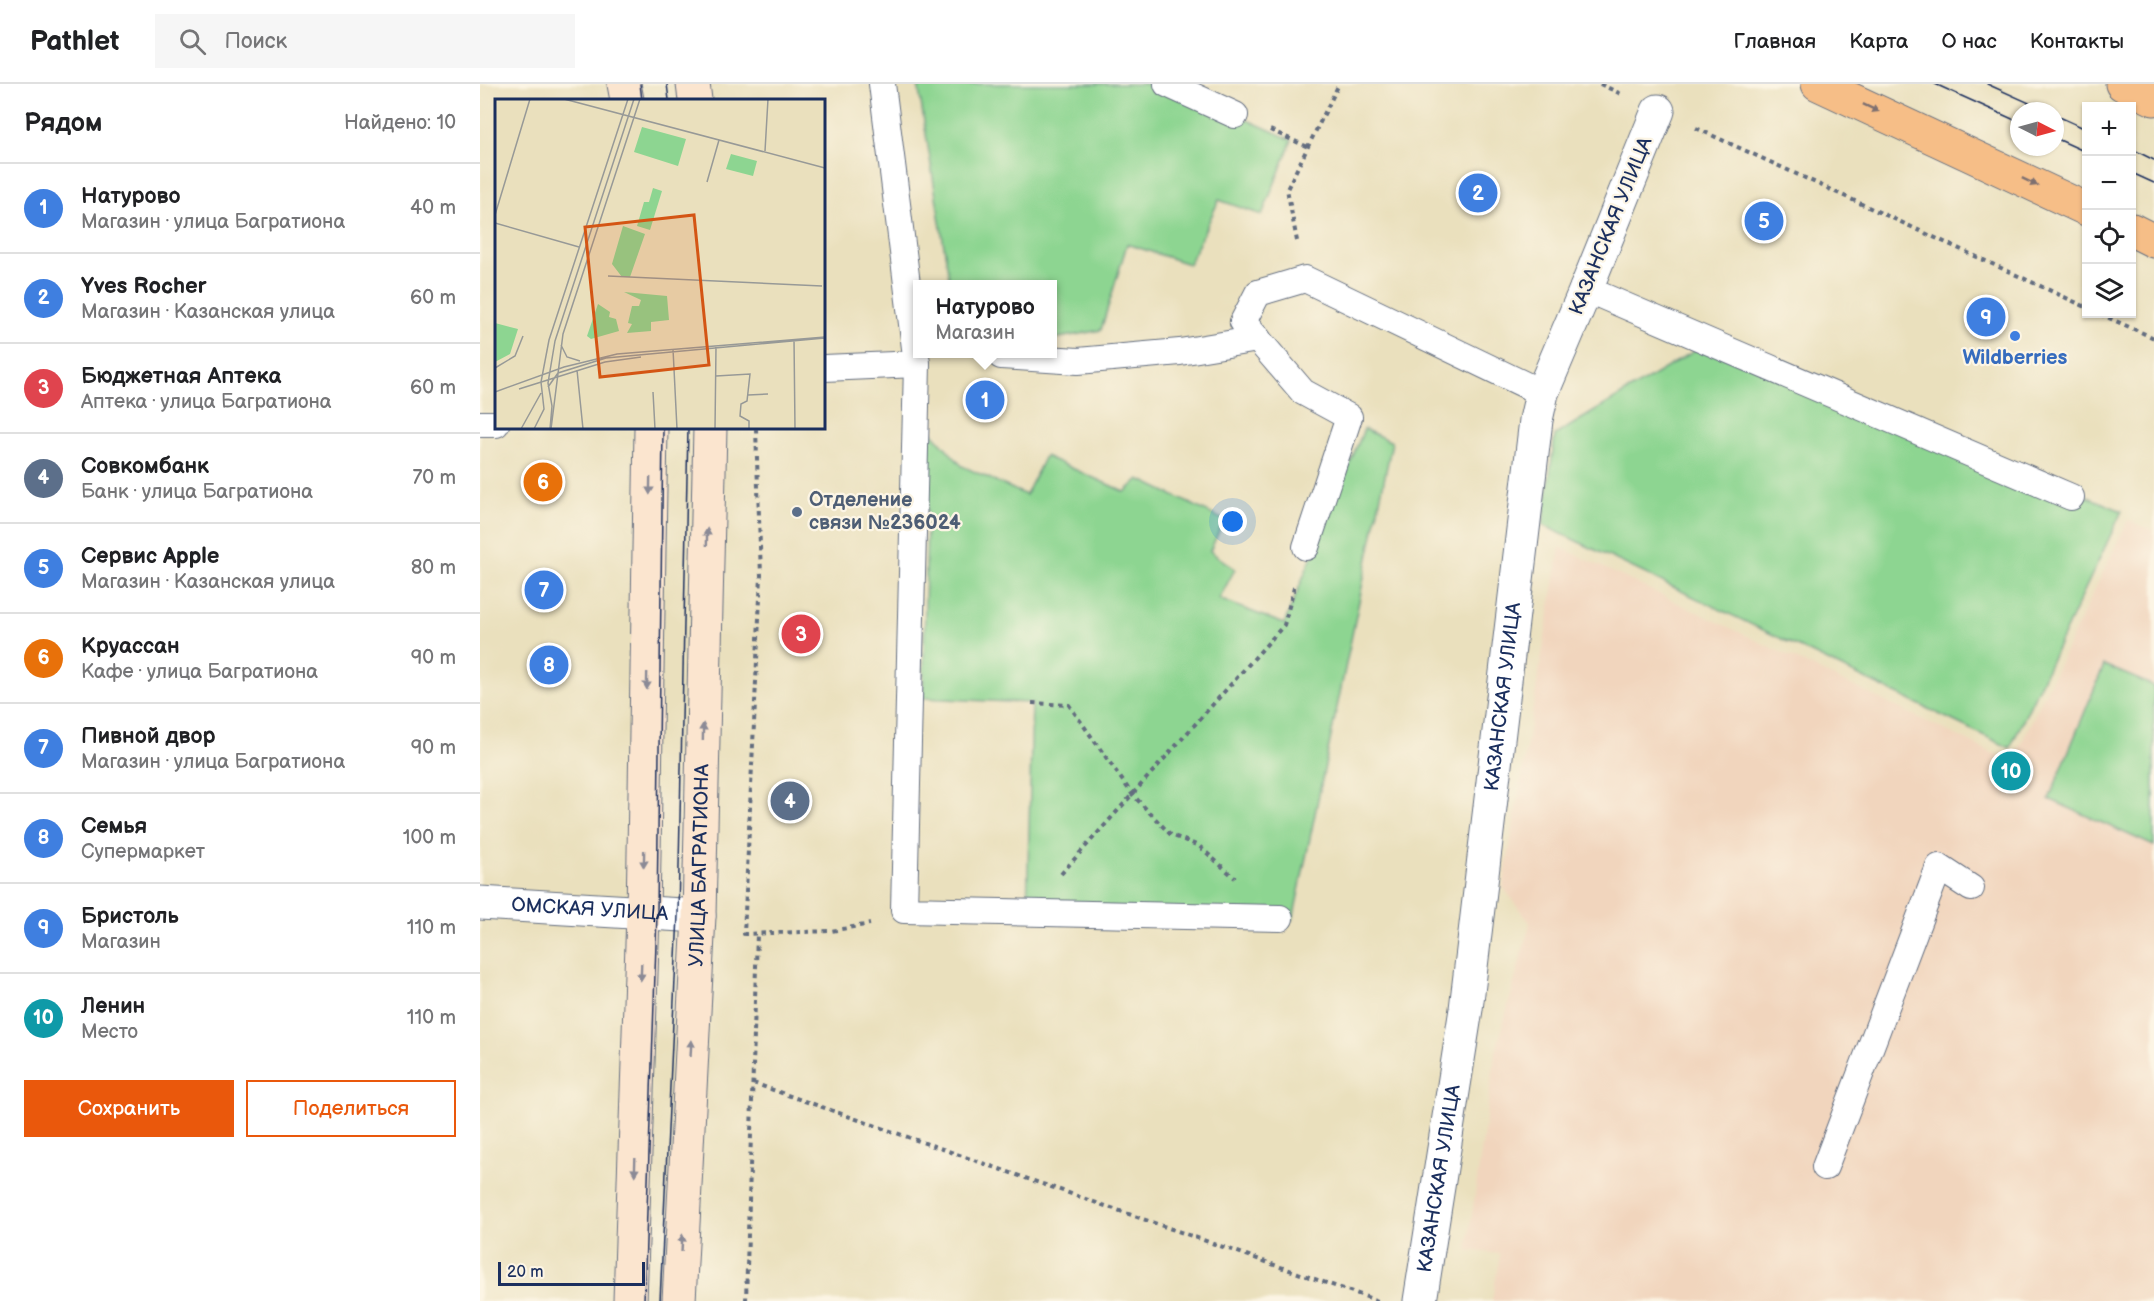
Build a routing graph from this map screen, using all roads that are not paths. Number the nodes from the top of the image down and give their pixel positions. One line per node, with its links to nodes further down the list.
1 (624, 84): 7 (main road)
2 (693, 84): 8 (main road)
3 (882, 84): 16 (lane)
4 (1167, 84): 11 (lane)
5 (1818, 84): 12 (main road, one-way to 12)
6 (2121, 84): 9 (main road)
7 (627, 99)
8 (695, 99)
9 (2154, 99)
10 (1658, 111): 15 (street, КАЗАНСКАЯ УЛИЦА)
11 (1235, 115)
12 (2082, 207)
13 (2136, 232): 14 (main road)
14 (2154, 241)
15 (1586, 289): 22 (street, КАЗАНСКАЯ УЛИЦА); 25 (lane)
16 (913, 332)
17 (1258, 339): 19 (lane); 22 (lane); 26 (lane)
18 (916, 358): 20 (lane)
19 (1032, 358)
20 (917, 364): 21 (lane); 31 (lane)
21 (825, 368)
22 (1542, 393): 35 (street, КАЗАНСКАЯ УЛИЦА)
23 (651, 429): 29 (main road, one-way to 29)
24 (710, 429): 30 (main road, УЛИЦА БАГРАТИОНА, one-way to 24)
25 (2071, 497)
26 (1306, 547)
27 (1971, 888): 32 (lane)
28 (480, 903): 29 (street, ОМСКАЯ УЛИЦА)
29 (643, 914): 30 (street, ОМСКАЯ УЛИЦА); 33 (main road, one-way to 33)
30 (699, 916): 34 (main road, УЛИЦА БАГРАТИОНА, one-way to 30)
31 (1280, 918)
32 (1825, 1167)
33 (630, 1301)
34 (679, 1301)
35 (1420, 1301)

